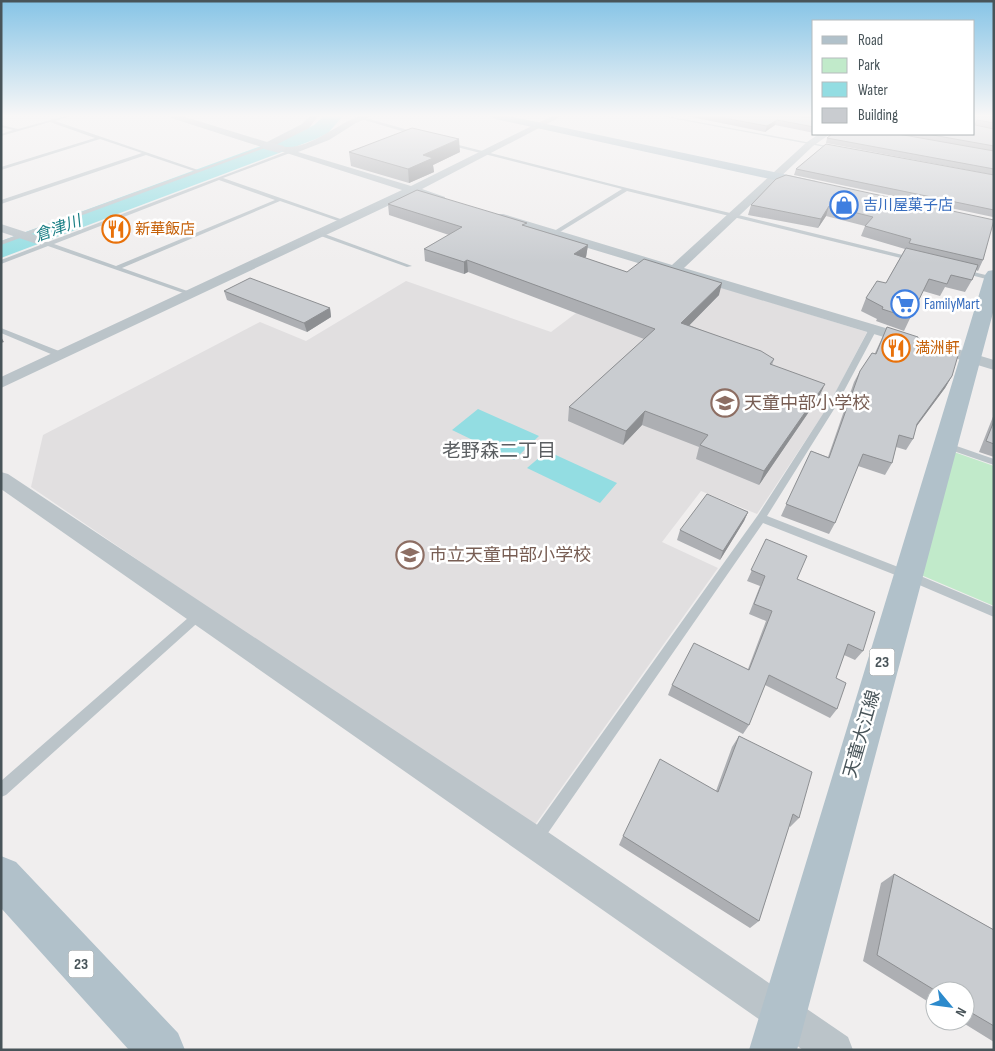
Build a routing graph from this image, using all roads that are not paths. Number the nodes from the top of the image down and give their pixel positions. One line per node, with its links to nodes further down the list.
1 (13, 165): 11 (lane)
2 (111, 165): 19 (lane)
3 (180, 165): 12 (lane)
4 (215, 165): 12 (lane)
5 (247, 165): 14 (lane)
6 (330, 165): 17 (street)
7 (461, 165): 17 (street)
8 (532, 165): 15 (lane)
9 (722, 165): 13 (main road)
10 (789, 165): 13 (street)
11 (1, 169)
12 (196, 170): 27 (lane)
13 (777, 177): 16 (main road); 22 (street)
14 (220, 179): 18 (lane); 28 (lane)
15 (626, 189): 22 (lane); 26 (lane)
16 (834, 189)
17 (412, 190): 20 (street); 23 (street)
18 (279, 200): 23 (lane); 33 (lane)
19 (1, 202)
20 (449, 202)
21 (487, 214): 26 (street)
22 (733, 215): 30 (lane); 34 (street)
23 (346, 222): 25 (street)
24 (1, 228): 27 (street)
25 (320, 234): 32 (lane); 37 (street)
26 (553, 234): 34 (street)
27 (23, 236): 28 (street); 29 (lane)
28 (44, 242): 31 (lane); 33 (lane)
29 (1, 243)
30 (916, 260)
31 (1, 262)
32 (409, 266)
33 (116, 268): 37 (lane)
34 (675, 269): 38 (street)
35 (954, 269): 36 (lane)
36 (993, 278): 42 (main road, 天童大江線 / 23)
37 (191, 294): 41 (street)
38 (873, 329): 40 (street); 47 (lane)
39 (1, 330): 41 (lane)
40 (926, 345)
41 (61, 355): 43 (street)
42 (969, 358): 44 (main road, 天童大江線 / 23)
43 (1, 383)
44 (944, 444): 45 (lane); 48 (main road, 天童大江線 / 23)
45 (994, 462)
46 (1, 479): 50 (street)
47 (761, 518): 48 (lane); 52 (lane)
48 (907, 575): 49 (lane); 54 (main road, 天童大江線 / 23)
49 (994, 612)
50 (200, 613): 51 (lane); 52 (street)
51 (1, 790)
52 (534, 841): 54 (street)
53 (1, 877): 55 (main road, 23)
54 (783, 1014): 56 (main road, 天童大江線 / 23); 57 (street)
55 (161, 1050)
56 (772, 1050)
57 (835, 1050)

